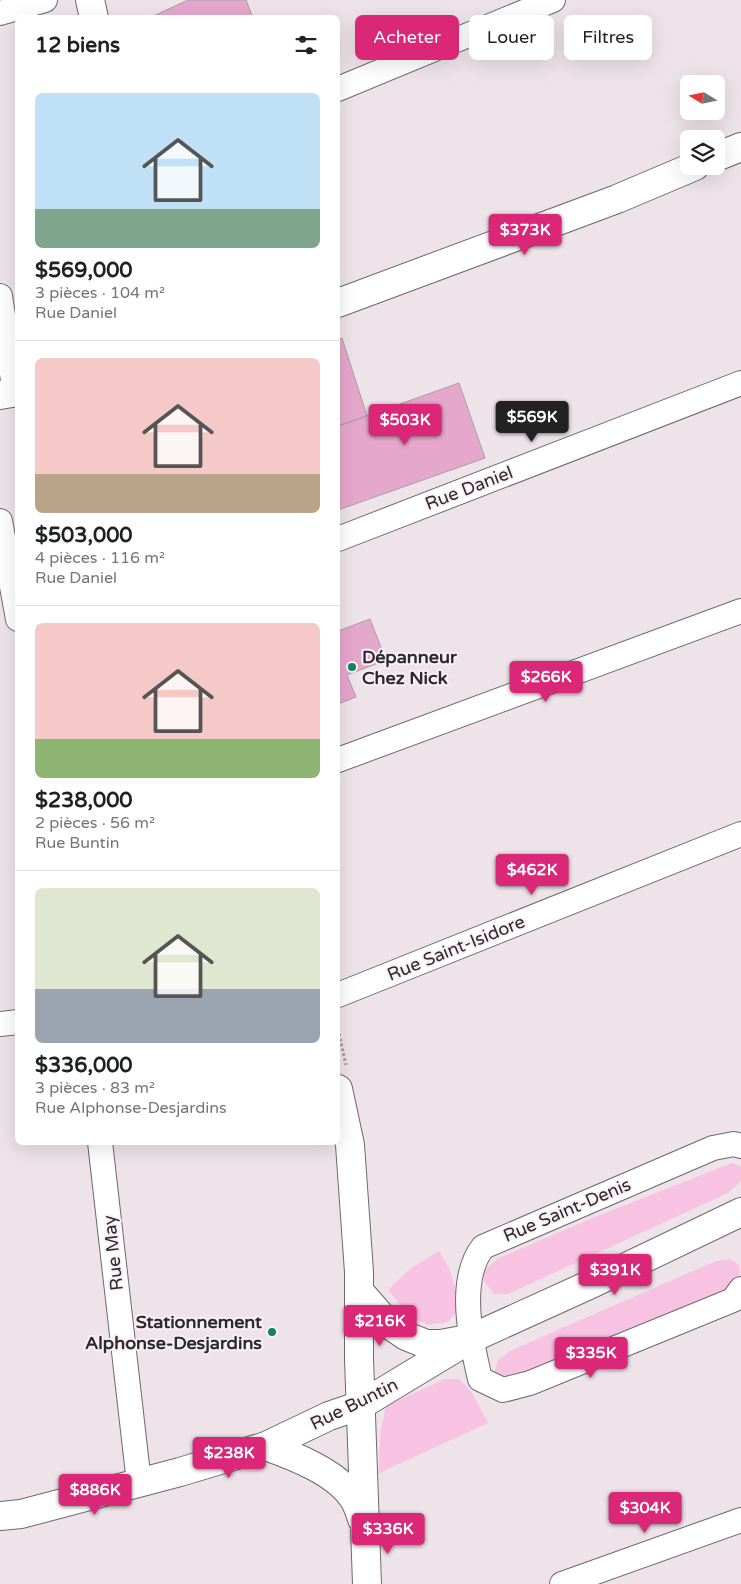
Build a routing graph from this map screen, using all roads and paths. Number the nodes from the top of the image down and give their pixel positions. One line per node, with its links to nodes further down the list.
1 (45, 0): 4 (street)
2 (90, 0): 5 (street)
3 (553, 0): 6 (street)
4 (0, 13)
5 (93, 15)
6 (340, 88)
7 (741, 147): 8 (street)
8 (725, 153)
9 (680, 172): 11 (street)
10 (0, 296): 13 (street)
11 (340, 302)
12 (741, 383): 15 (street, Rue Daniel)
13 (11, 393)
14 (0, 520): 16 (street)
15 (340, 537)
16 (15, 602)
17 (741, 611): 18 (street)
18 (340, 759)
19 (741, 834): 20 (street, Rue Saint-Isidore)
20 (340, 994)
21 (15, 1022): 22 (street)
22 (0, 1024)
23 (340, 1098): 28 (street)
24 (100, 1145): 32 (street, Rue May)
25 (741, 1146): 29 (street, Rue Saint-Denis)
26 (741, 1212): 29 (street, Rue Buntin)
27 (741, 1289): 29 (street, Rue Saint-Denis)
28 (359, 1291): 29 (street); 30 (street)
29 (470, 1339): 30 (street, Rue Buntin)
30 (361, 1405): 31 (street, Rue Buntin); 35 (street)
31 (266, 1446): 32 (street, Rue Buntin); 35 (street)
32 (139, 1483): 33 (street, Rue Buntin)
33 (0, 1516)
34 (741, 1520): 37 (street)
35 (365, 1527): 36 (street)
36 (368, 1584)
37 (562, 1584)

